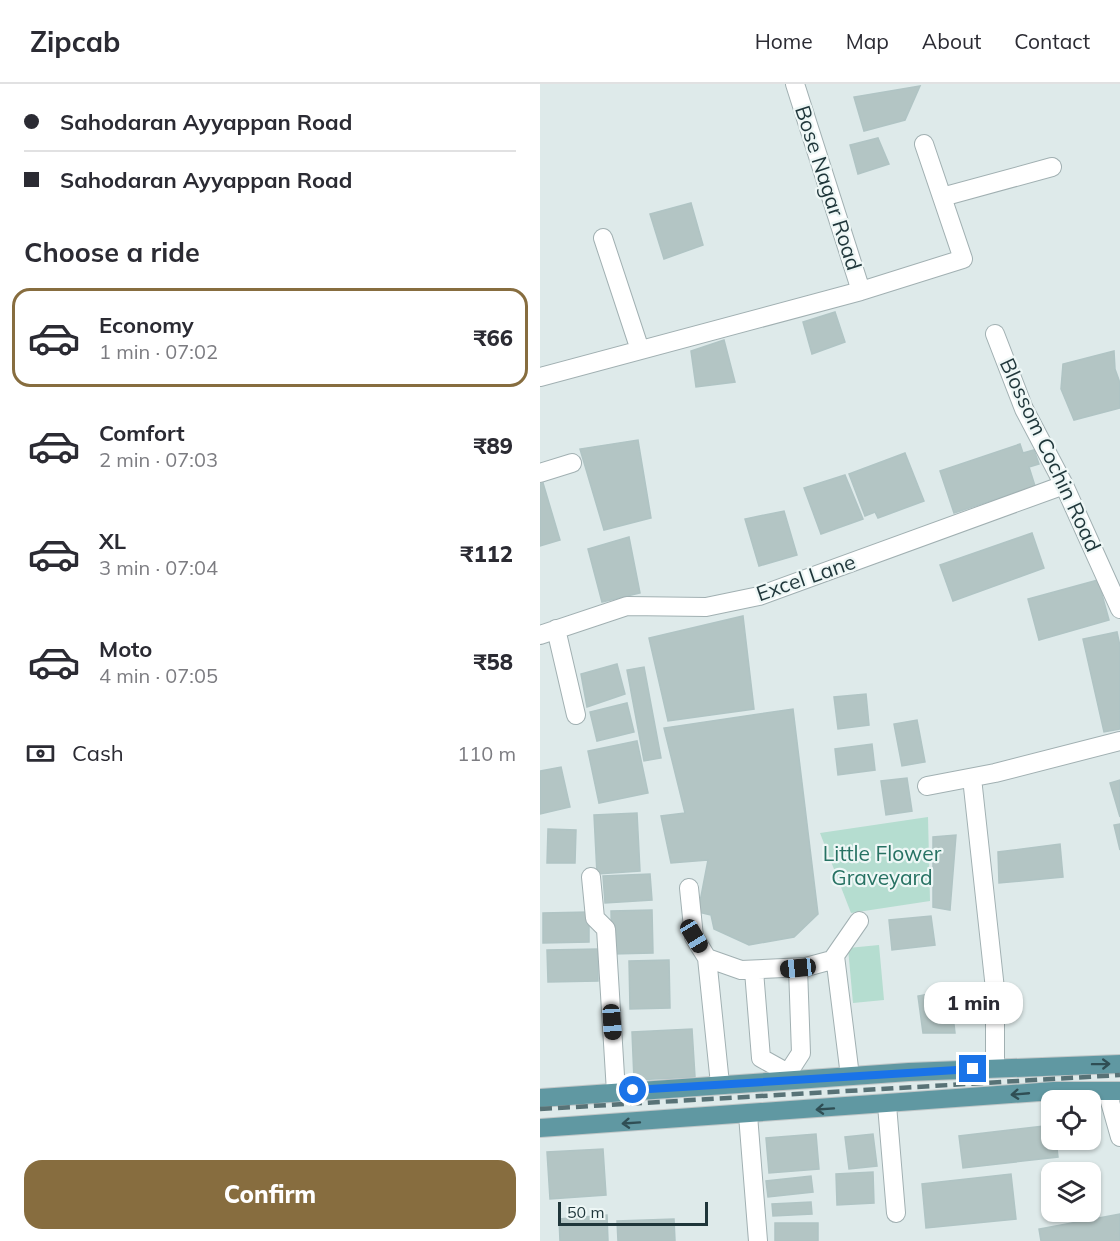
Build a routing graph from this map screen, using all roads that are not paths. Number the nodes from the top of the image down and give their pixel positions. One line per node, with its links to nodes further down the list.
1 (795, 84): 6 (street, Bose Nagar Road)
2 (924, 144): 4 (street)
3 (1052, 167): 4 (street)
4 (942, 196): 6 (street)
5 (603, 238): 8 (street)
6 (861, 291): 8 (street)
7 (995, 334): 12 (street, Blossom Cochin Road)
8 (640, 350): 9 (street)
9 (540, 377)
10 (572, 463): 11 (street)
11 (540, 473)
12 (1064, 485): 13 (street, Blossom Cochin Road); 14 (street, Excel Lane)
13 (1120, 609)
14 (548, 632): 15 (street)
15 (576, 715)
16 (1120, 741): 17 (street)
17 (972, 777): 18 (street); 27 (street)
18 (927, 786)
19 (591, 877): 32 (street)
20 (689, 888): 23 (street)
21 (859, 921): 22 (street)
22 (835, 956): 24 (street); 29 (street)
23 (707, 958): 25 (street); 30 (street)
24 (798, 968): 25 (street); 28 (street)
25 (754, 971): 28 (street)
26 (1120, 1064): 27 (main road, one-way to 26)
27 (995, 1067): 29 (main road)
28 (788, 1076): 29 (main road); 30 (main road)
29 (850, 1076)
30 (720, 1084): 32 (main road)
31 (1113, 1091): 34 (main road, one-way to 34); 37 (street)
32 (616, 1092): 33 (main road)
33 (540, 1098)
34 (887, 1104): 35 (main road, one-way to 35); 38 (street)
35 (748, 1115): 36 (main road, one-way to 36); 39 (street)
36 (540, 1128)
37 (1120, 1137)
38 (896, 1213)
39 (758, 1241)

